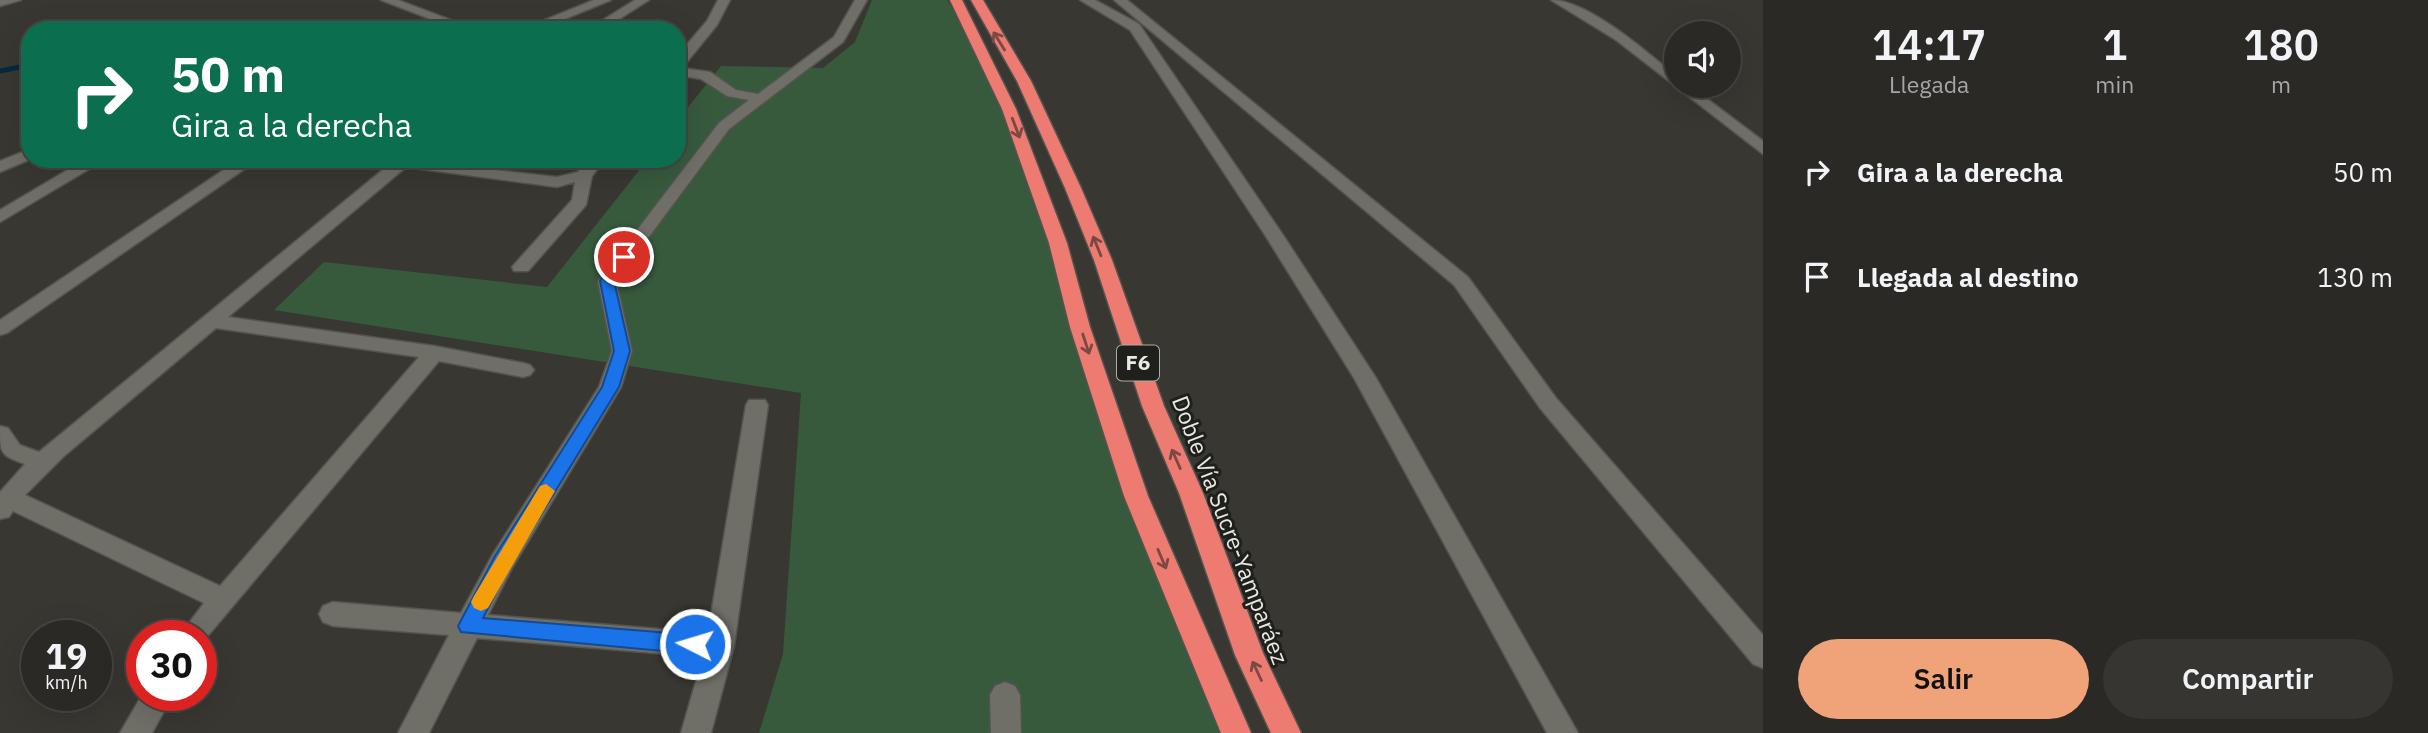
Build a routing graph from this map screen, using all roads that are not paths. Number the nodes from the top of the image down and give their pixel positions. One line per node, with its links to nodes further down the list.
1 (15, 0): 13 (street)
2 (387, 0): 14 (street)
3 (425, 0): 14 (street)
4 (605, 0): 16 (street)
5 (643, 0): 17 (street)
6 (724, 0): 19 (street)
7 (861, 0): 22 (street)
8 (956, 0): 55 (highway, F6, one-way to 55)
9 (977, 0): 56 (highway, Doble Vía Sucre-Yamparáez / F6, one-way to 9)
10 (1086, 0): 18 (street)
11 (1119, 0): 18 (street)
12 (1557, 0): 21 (street)
13 (0, 2)
14 (406, 6): 15 (street)
15 (447, 21)
16 (550, 21)
17 (608, 21)
18 (1135, 21): 48 (street); 57 (street)
19 (686, 54)
20 (686, 72): 22 (street)
21 (1664, 73)
22 (758, 98): 46 (street)
23 (1697, 98): 24 (street)
24 (1763, 149)
25 (21, 159): 26 (street)
26 (0, 167)
27 (83, 168): 33 (street)
28 (238, 168): 36 (street)
29 (396, 168): 35 (street)
30 (455, 168): 32 (street)
31 (590, 168): 32 (street)
32 (584, 175): 34 (street)
33 (0, 217)
34 (522, 267)
35 (211, 321): 37 (street); 41 (street)
36 (0, 329)
37 (434, 352): 38 (street); 43 (street)
38 (523, 370)
39 (757, 405): 47 (street)
40 (0, 434): 41 (street)
41 (44, 462): 42 (street)
42 (5, 504): 43 (street)
43 (225, 600): 45 (street)
44 (333, 614): 46 (street)
45 (207, 620)
46 (469, 626): 47 (street); 52 (street)
47 (720, 646): 53 (street)
48 (1763, 655)
49 (1006, 695): 54 (street)
50 (148, 711): 51 (street)
51 (135, 733)
52 (413, 733)
53 (696, 733)
54 (1006, 733)
55 (1236, 733)
56 (1286, 733)
57 (1563, 733)

